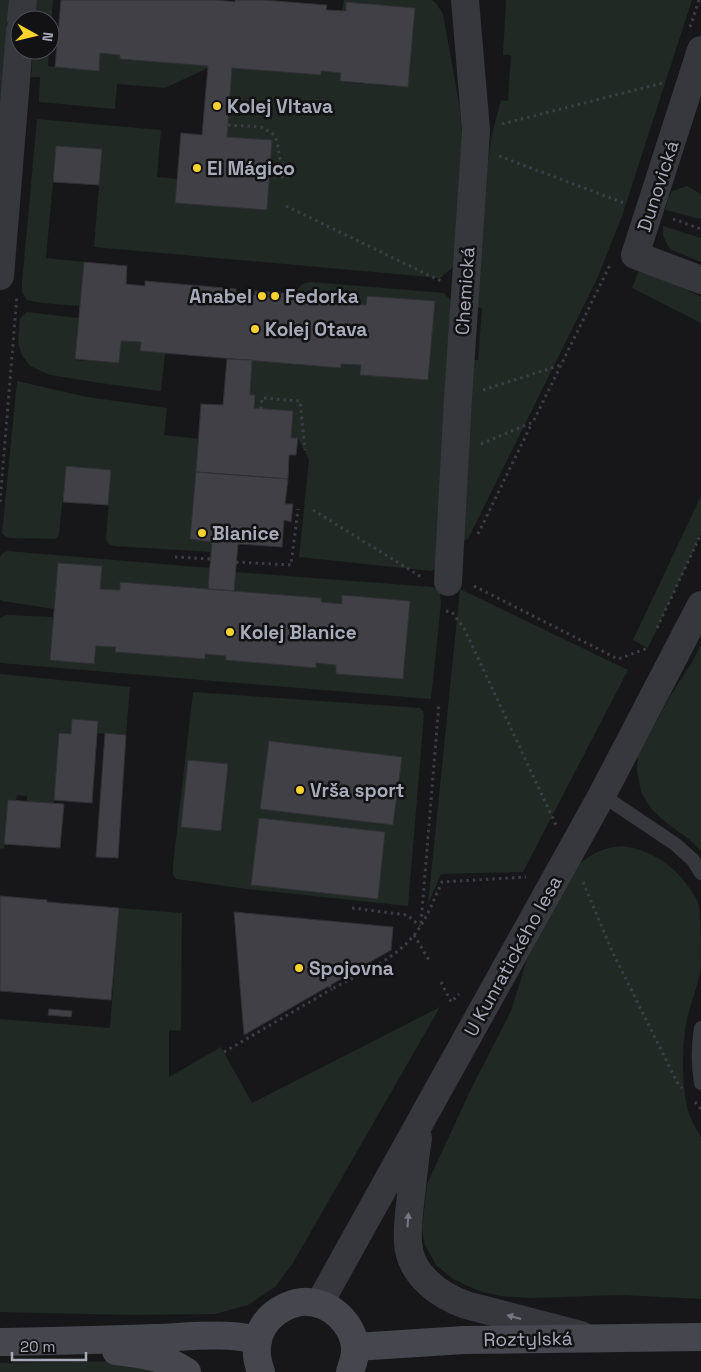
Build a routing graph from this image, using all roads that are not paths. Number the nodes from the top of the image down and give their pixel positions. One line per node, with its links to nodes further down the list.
1 (465, 0): 6 (street, Chemická)
2 (694, 43): 4 (street, Dunovická)
3 (19, 60): 5 (street)
4 (701, 280)
5 (9, 285)
6 (437, 581)
7 (701, 605): 8 (street, U Kunratického lesa)
8 (602, 795): 9 (lane); 12 (street, U Kunratického lesa)
9 (701, 873)
10 (701, 1028): 11 (lane)
11 (701, 1083)
12 (420, 1124): 13 (street, U Kunratického lesa); 15 (street, one-way to 12)
13 (319, 1304): 16 (main road); 19 (main road)
14 (701, 1337): 15 (main road, Roztylská)
15 (595, 1338): 19 (main road, Roztylská)
16 (258, 1340): 17 (main road); 21 (main road)
17 (56, 1341): 18 (main road); 20 (main road)
18 (0, 1342)
19 (353, 1360)
20 (187, 1372)
21 (260, 1372)

